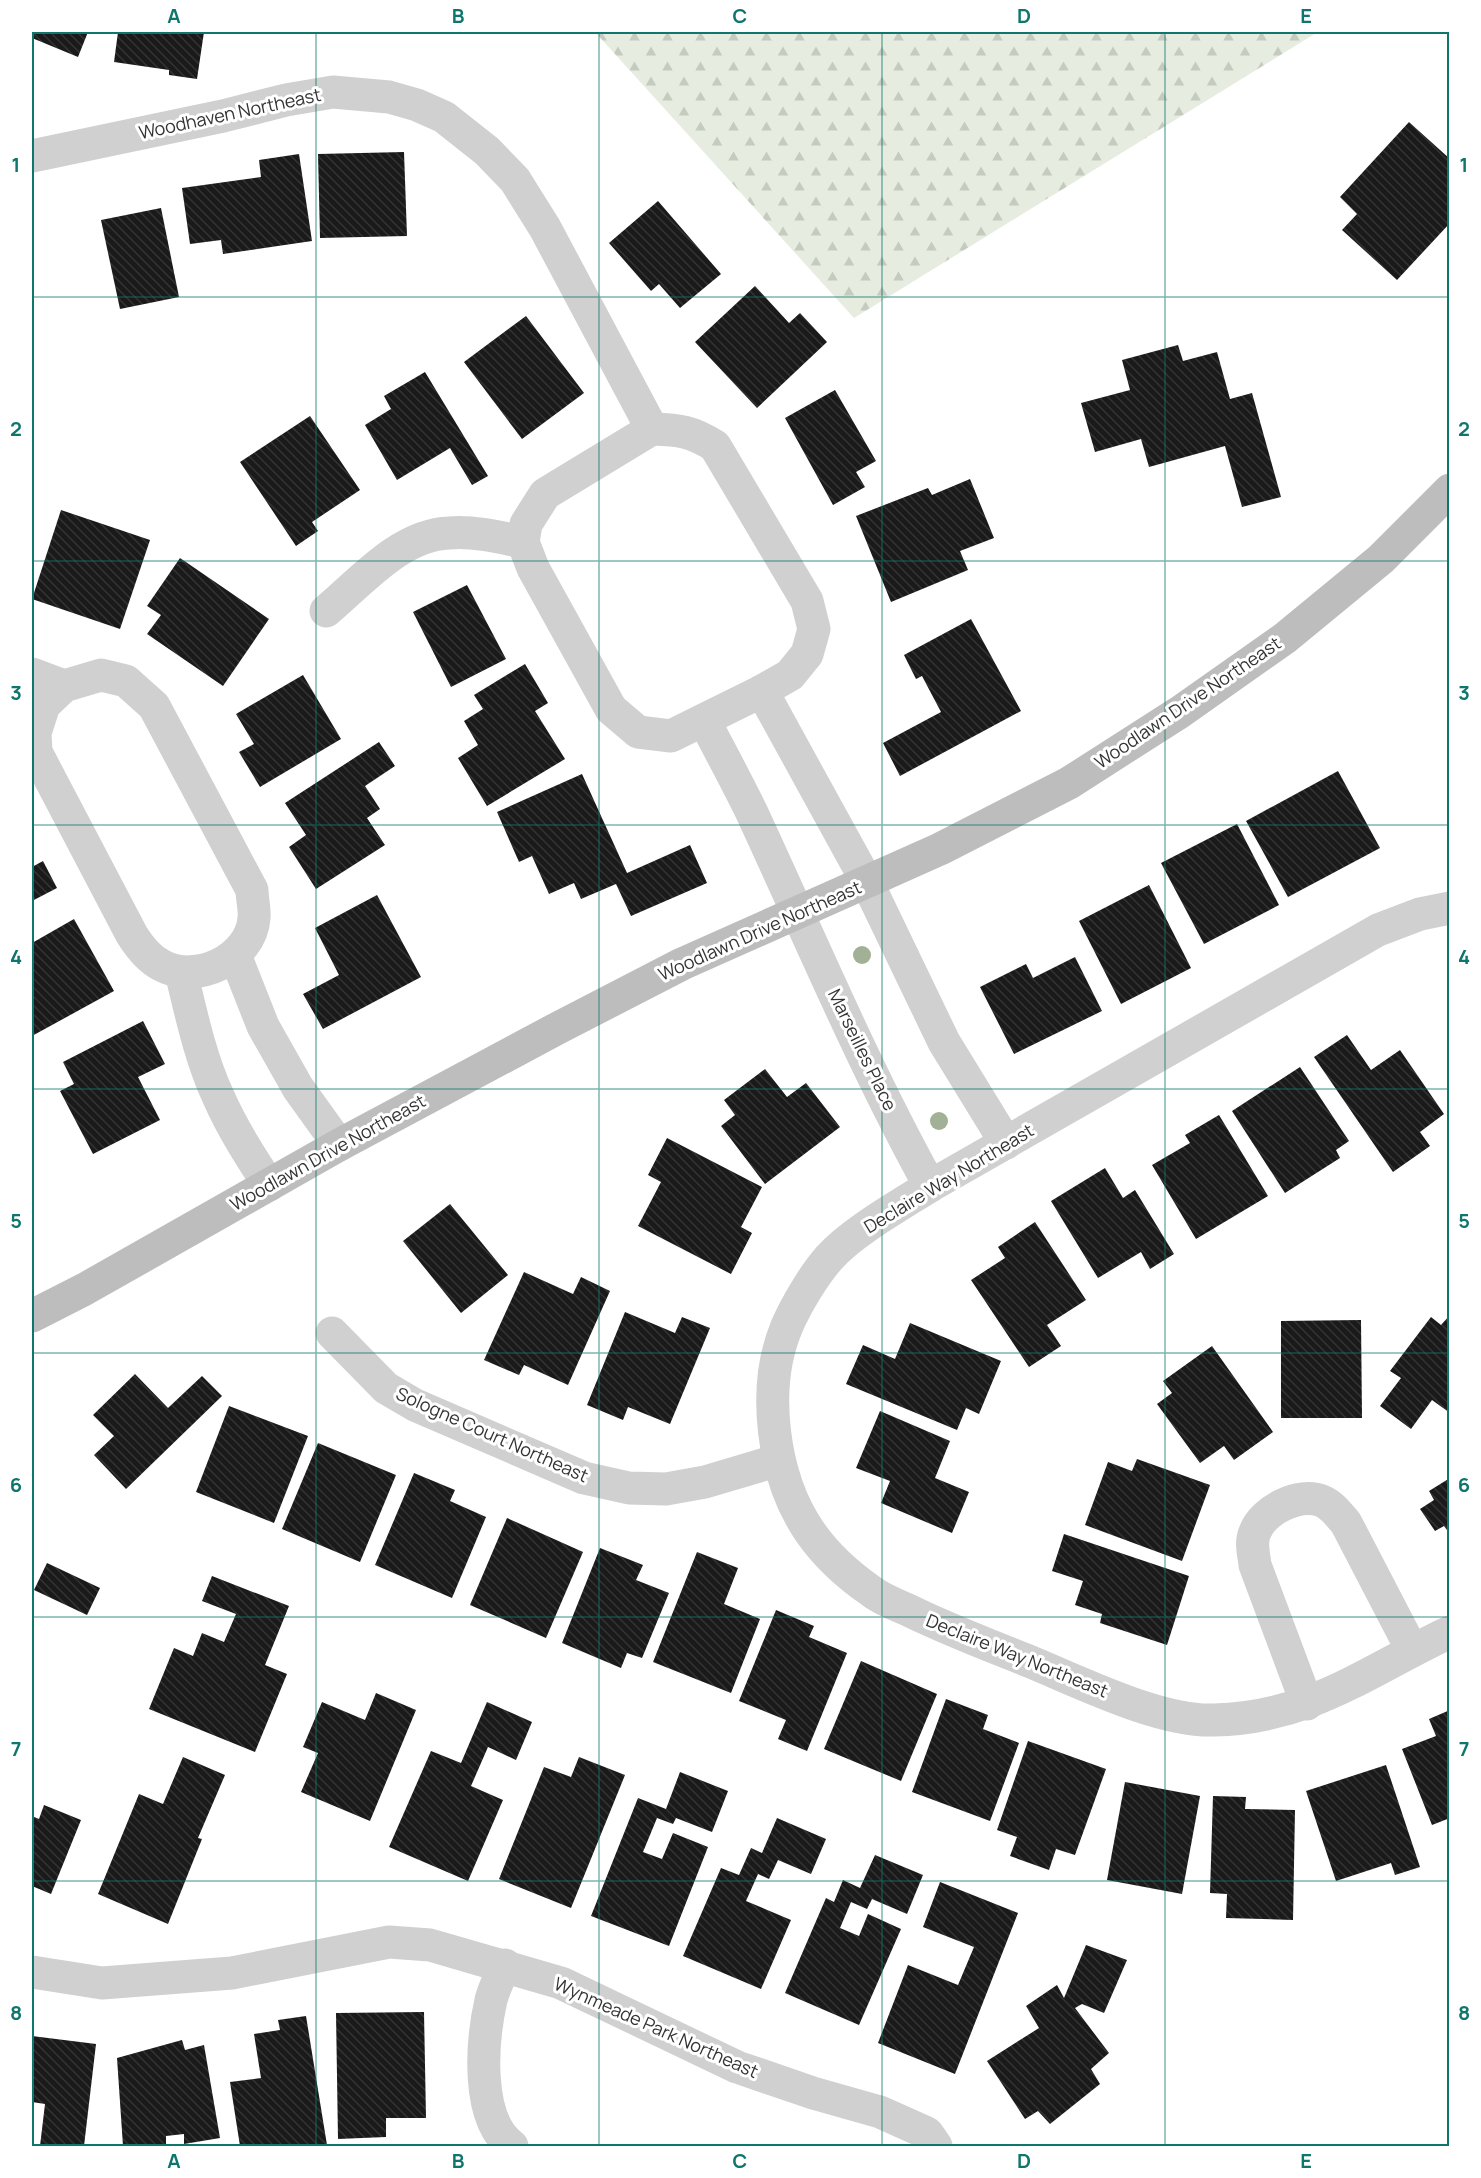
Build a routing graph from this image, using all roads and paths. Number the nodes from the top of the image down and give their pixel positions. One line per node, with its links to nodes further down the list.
1 (32, 156): 2 (street, Woodhaven Northeast)
2 (652, 429): 4 (street); 8 (street)
3 (1449, 490): 10 (street, Woodlawn Drive Northeast)
4 (523, 542): 5 (street); 9 (street)
5 (326, 611)
6 (32, 674): 7 (street)
7 (64, 686): 13 (street); 14 (street)
8 (762, 691): 9 (street); 10 (street)
9 (704, 720): 12 (street)
10 (867, 882): 12 (street, Woodlawn Drive Northeast); 15 (street)
11 (1449, 908): 15 (street, Declaire Way Northeast)
12 (798, 913): 16 (street, Woodlawn Drive Northeast); 18 (street, Marseilles Place)
13 (235, 955): 14 (street); 16 (street)
14 (180, 972): 17 (street)
15 (1006, 1143): 18 (street, Declaire Way Northeast)
16 (339, 1145): 17 (street, Woodlawn Drive Northeast)
17 (268, 1185): 19 (street, Woodlawn Drive Northeast)
18 (930, 1186): 21 (street, Declaire Way Northeast)
19 (32, 1316)
20 (332, 1333): 21 (street, Sologne Court Northeast)
21 (779, 1460): 24 (street, Declaire Way Northeast)
22 (1449, 1632): 23 (street, Declaire Way Northeast)
23 (1412, 1650): 24 (street, Declaire Way Northeast); 24 (street)
24 (1307, 1704)
25 (505, 1965): 26 (street, Wynmeade Park Northeast); 27 (street); 28 (street, Wynmeade Park Northeast)
26 (32, 1972)
27 (512, 2146)
28 (936, 2146)

